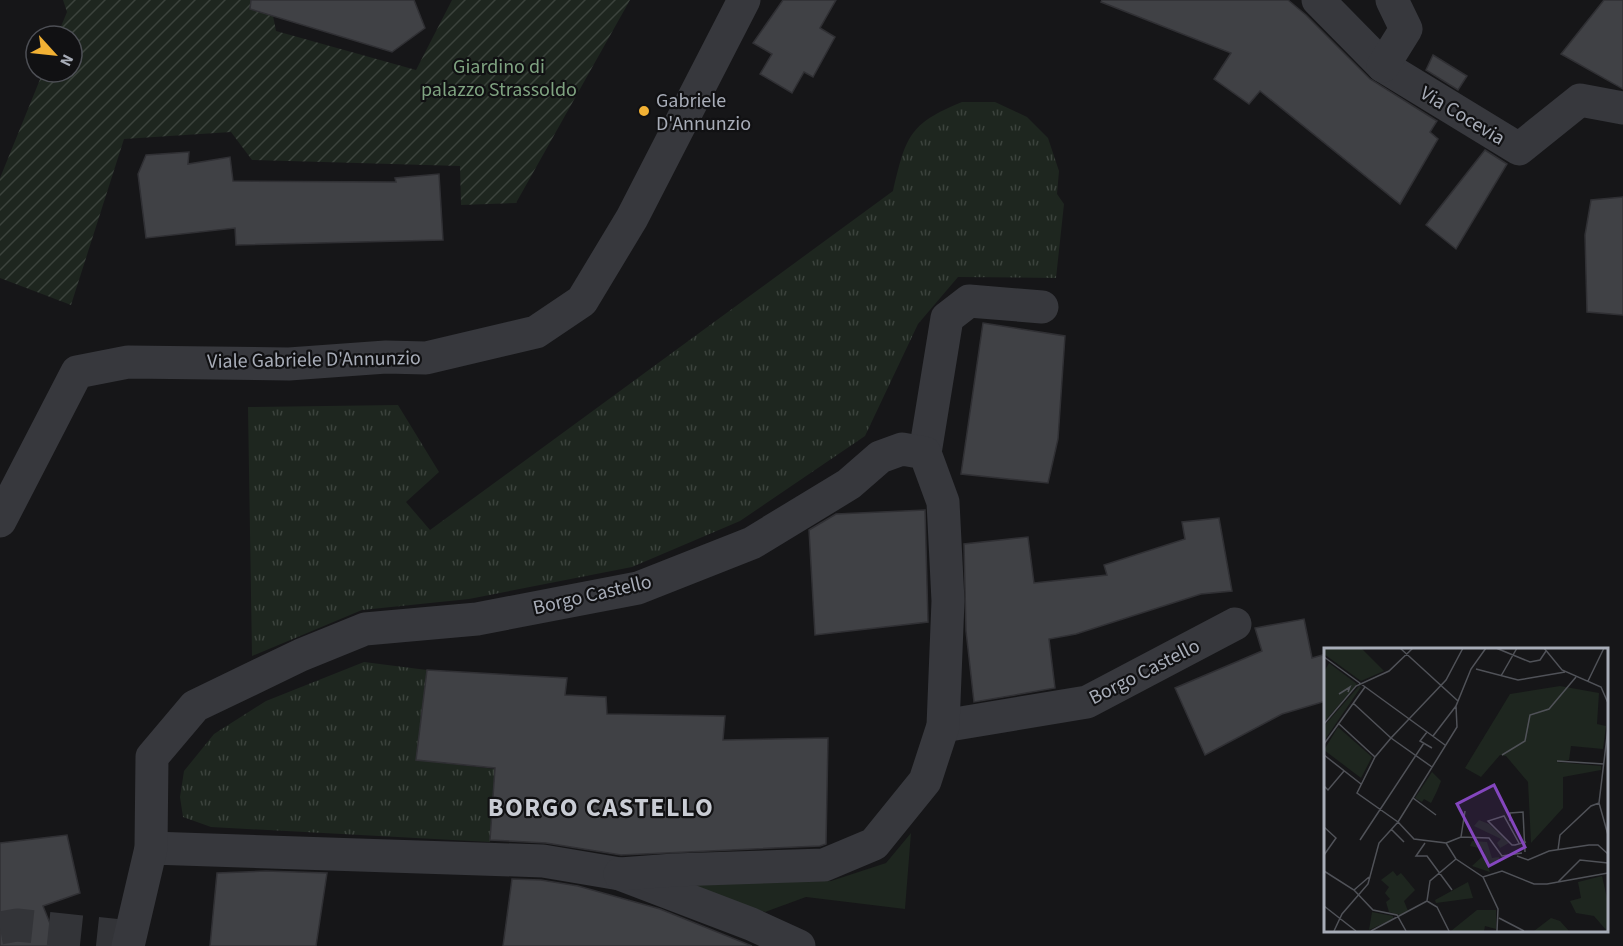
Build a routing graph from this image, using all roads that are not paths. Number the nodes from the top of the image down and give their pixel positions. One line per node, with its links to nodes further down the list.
1 (744, 0): 8 (street, Viale Gabriele D'Annunzio)
2 (1318, 0): 4 (street, Via Cocevia)
3 (1392, 0): 4 (street)
4 (1383, 66): 5 (street, Via Cocevia)
5 (1623, 108)
6 (1042, 307): 7 (street)
7 (925, 453): 10 (street); 11 (street, Borgo Castello)
8 (0, 521)
9 (1235, 624): 10 (street, Borgo Castello)
10 (943, 726): 12 (street)
11 (151, 848): 12 (street); 13 (street, Borgo Castello)
12 (620, 874): 14 (street)
13 (128, 946)
14 (799, 946)

